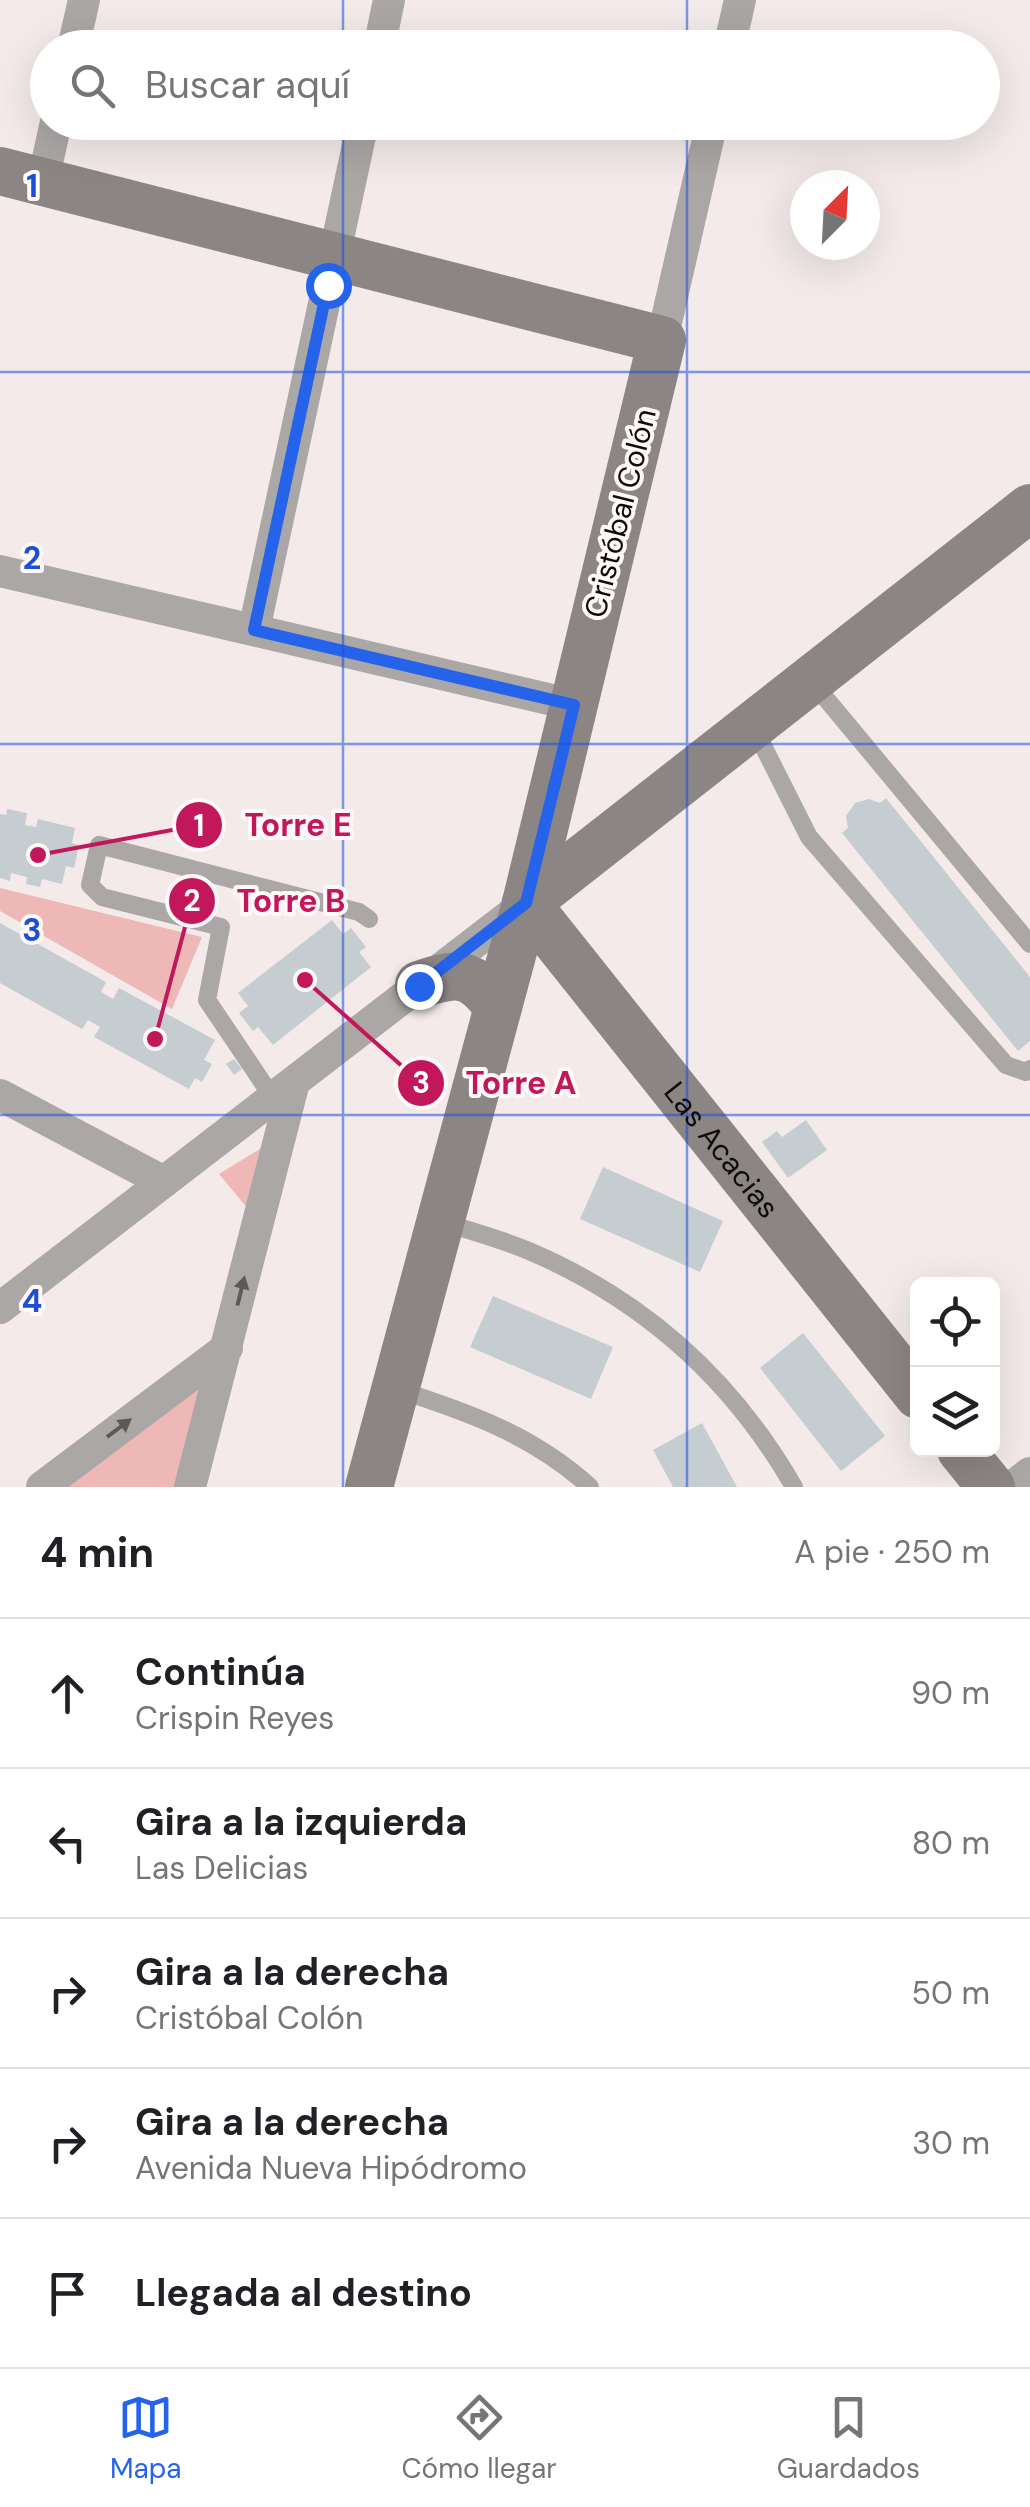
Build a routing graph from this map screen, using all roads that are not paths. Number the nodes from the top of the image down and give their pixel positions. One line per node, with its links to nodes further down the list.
1 (84, 0): 4 (street)
2 (389, 0): 5 (street)
3 (740, 0): 6 (street)
4 (77, 30)
5 (383, 30)
6 (733, 30)
7 (44, 140): 10 (street)
8 (359, 140): 11 (street)
9 (708, 140): 12 (street, Cristóbal Colón)
10 (21, 176): 11 (street)
11 (334, 256): 12 (street); 15 (street)
12 (662, 340): 17 (street, Cristóbal Colón)
13 (1030, 508): 16 (street)
14 (0, 570): 15 (street)
15 (254, 630): 17 (street)
16 (810, 680): 18 (street); 21 (lane)
17 (574, 705): 19 (street, Cristóbal Colón)
18 (753, 725): 19 (street); 24 (lane)
19 (526, 903): 22 (street); 23 (street, Cristóbal Colón); 31 (street, Las Acacias)
20 (369, 919): 25 (lane)
21 (1030, 944)
22 (419, 986): 23 (street); 25 (street)
23 (498, 1007): 28 (street, Cristóbal Colón)
24 (1030, 1069)
25 (284, 1090): 27 (street); 30 (street, one-way to 25)
26 (4, 1104): 27 (street)
27 (164, 1182): 29 (street)
28 (440, 1222): 32 (street, Cristóbal Colón); 39 (lane)
29 (0, 1308)
30 (226, 1348): 35 (street, one-way to 30); 36 (street)
31 (910, 1385)
32 (396, 1388): 37 (street, Cristóbal Colón); 38 (lane)
33 (967, 1457): 40 (street)
34 (1030, 1473): 41 (street)
35 (42, 1487)
36 (190, 1487)
37 (369, 1487)
38 (590, 1487)
39 (794, 1487)
40 (991, 1487)
41 (1012, 1487)

